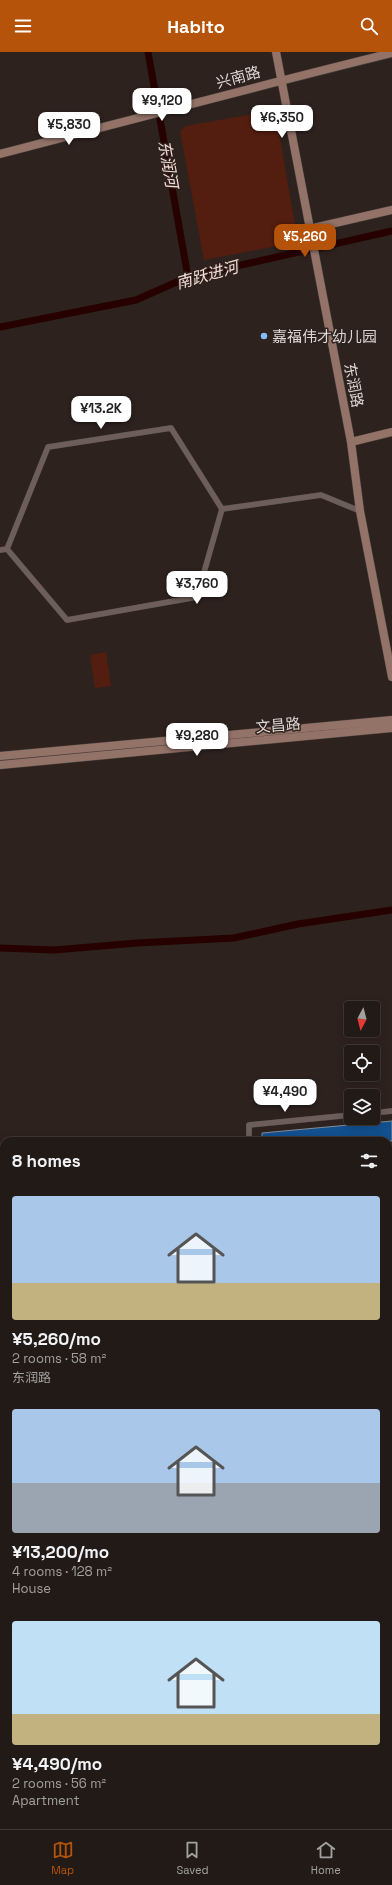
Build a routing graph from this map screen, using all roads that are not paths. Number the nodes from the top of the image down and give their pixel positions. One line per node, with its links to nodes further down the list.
1 (276, 52): 3 (street, 东润路)
2 (392, 52): 3 (street, 兴南路)
3 (281, 80): 4 (street, 兴南路); 6 (street, 东润路)
4 (0, 154)
5 (392, 210): 6 (street)
6 (309, 225): 8 (street, 东润路)
7 (392, 432): 8 (street)
8 (351, 442): 10 (street, 东润路)
9 (222, 509): 10 (street); 12 (street); 12 (street)
10 (360, 511): 13 (street, 东润路)
11 (0, 550): 12 (street)
12 (6, 550)
13 (392, 677)
14 (392, 720): 16 (street, 文昌路)
15 (392, 728): 17 (street, 文昌路)
16 (0, 756)
17 (0, 765)
18 (392, 1111): 19 (street)
19 (380, 1112)
20 (344, 1116): 21 (street)
21 (249, 1137)

